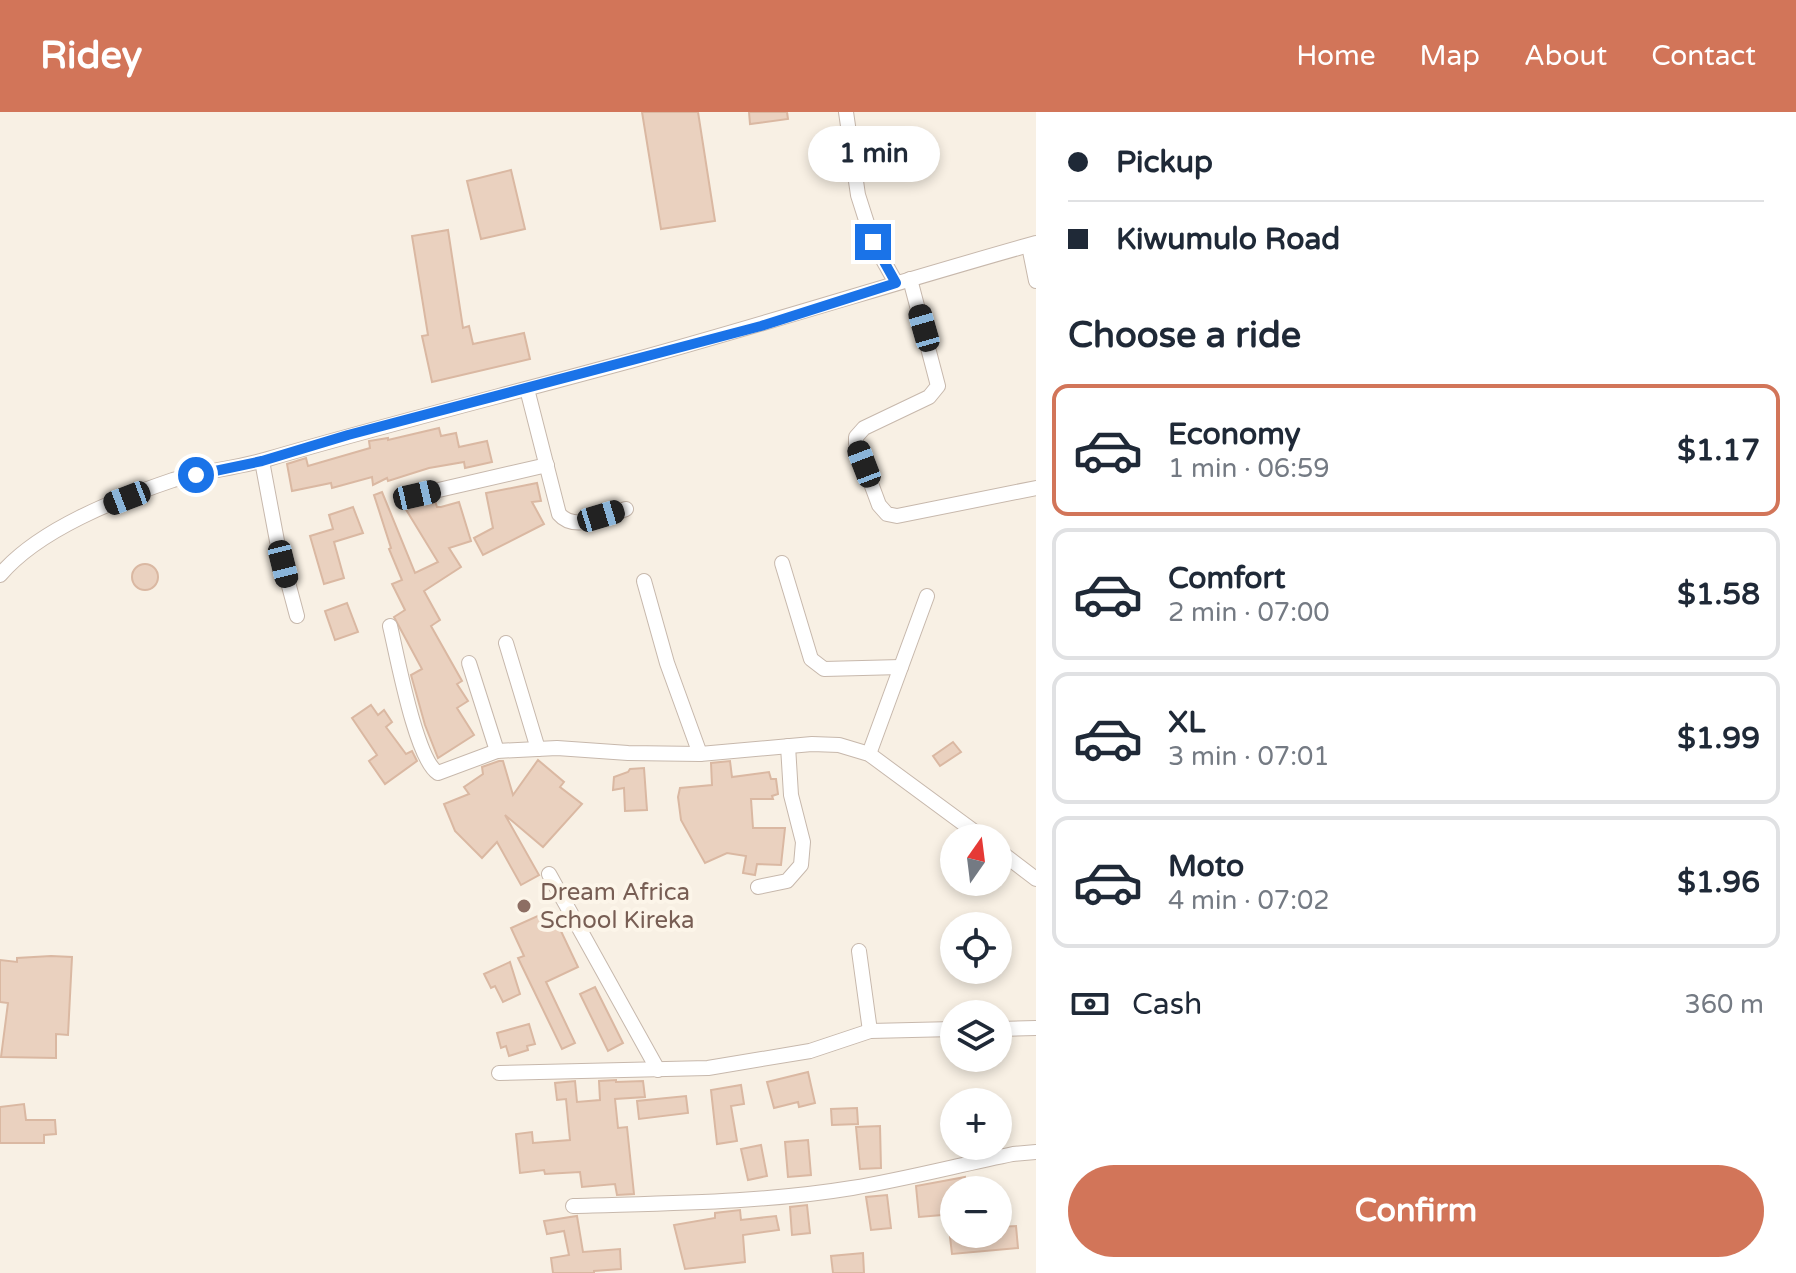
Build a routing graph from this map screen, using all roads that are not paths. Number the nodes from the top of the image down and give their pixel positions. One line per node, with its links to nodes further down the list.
1 (846, 112): 3 (street)
2 (1032, 244): 3 (street); 4 (street)
3 (903, 281): 5 (street); 8 (street)
4 (1036, 281)
5 (527, 389): 6 (street); 7 (street)
6 (262, 461): 12 (street); 15 (street)
7 (547, 465): 9 (street); 10 (street)
8 (1036, 488)
9 (417, 495)
10 (626, 509)
11 (782, 563): 19 (street)
12 (0, 575)
13 (644, 581): 23 (street)
14 (927, 596): 19 (street)
15 (297, 616)
16 (390, 626): 22 (street)
17 (506, 643): 21 (street)
18 (469, 663): 22 (street)
19 (901, 667): 24 (street)
20 (788, 746): 23 (street); 24 (street); 29 (street)
21 (538, 749): 22 (street); 23 (street)
22 (497, 751)
23 (700, 754)
24 (869, 754): 25 (street)
25 (964, 824)
26 (1012, 861): 28 (street)
27 (549, 874): 35 (street)
28 (1036, 879)
29 (758, 887)
30 (859, 951): 34 (street)
31 (1036, 1028): 33 (street)
32 (940, 1029): 34 (street)
33 (1012, 1029)
34 (870, 1031): 35 (street)
35 (658, 1070): 36 (street)
36 (499, 1073)
37 (1036, 1152): 38 (street)
38 (573, 1206)

